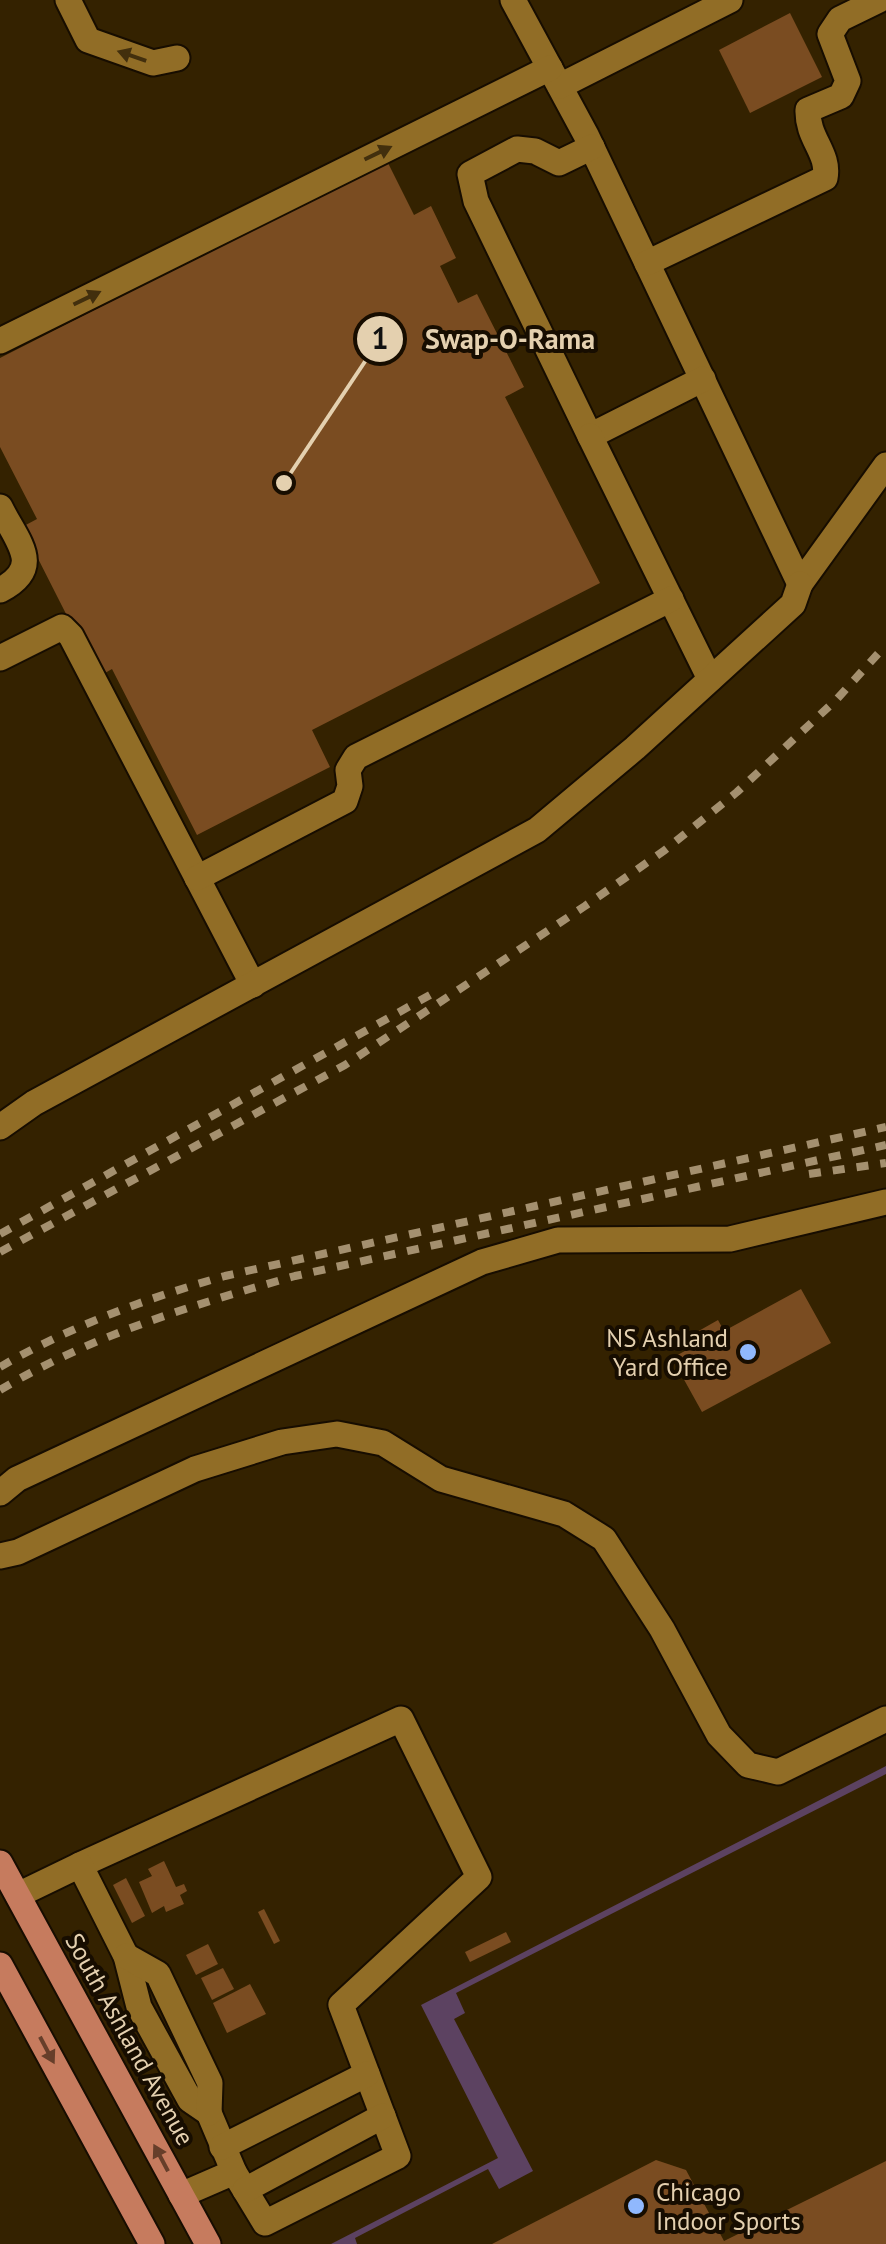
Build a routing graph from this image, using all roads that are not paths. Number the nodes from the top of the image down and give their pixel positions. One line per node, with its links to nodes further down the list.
1 (68, 0): 5 (lane, one-way to 1)
2 (513, 0): 6 (lane)
3 (730, 0): 6 (lane)
4 (879, 0): 8 (lane)
5 (178, 58)
6 (555, 77): 7 (lane); 9 (lane, one-way to 6)
7 (592, 147): 8 (lane); 11 (lane)
8 (647, 263): 10 (lane)
9 (0, 342)
10 (703, 379): 11 (lane); 14 (lane)
11 (590, 436): 16 (lane)
12 (886, 465): 14 (lane)
13 (0, 507): 15 (lane)
14 (800, 584): 18 (lane)
15 (0, 590)
16 (671, 599): 18 (lane); 19 (lane)
17 (0, 658): 19 (lane)
18 (710, 680): 20 (lane)
19 (197, 878): 20 (lane)
20 (253, 984): 21 (lane)
21 (0, 1126)
22 (886, 1202): 23 (lane)
23 (0, 1493)
24 (0, 1556): 25 (lane)
25 (886, 1719)
26 (0, 1863): 28 (main road, South Ashland Avenue)
27 (80, 1865): 28 (lane); 30 (lane); 32 (lane)
28 (18, 1895): 34 (main road, South Ashland Avenue, one-way to 28)
29 (0, 1964): 35 (main road, one-way to 35)
30 (367, 2074): 31 (lane); 32 (lane)
31 (383, 2116): 33 (lane); 33 (lane)
32 (222, 2147): 33 (lane)
33 (239, 2181): 34 (lane)
34 (181, 2195): 36 (main road, South Ashland Avenue)
35 (152, 2244)
36 (208, 2244)

